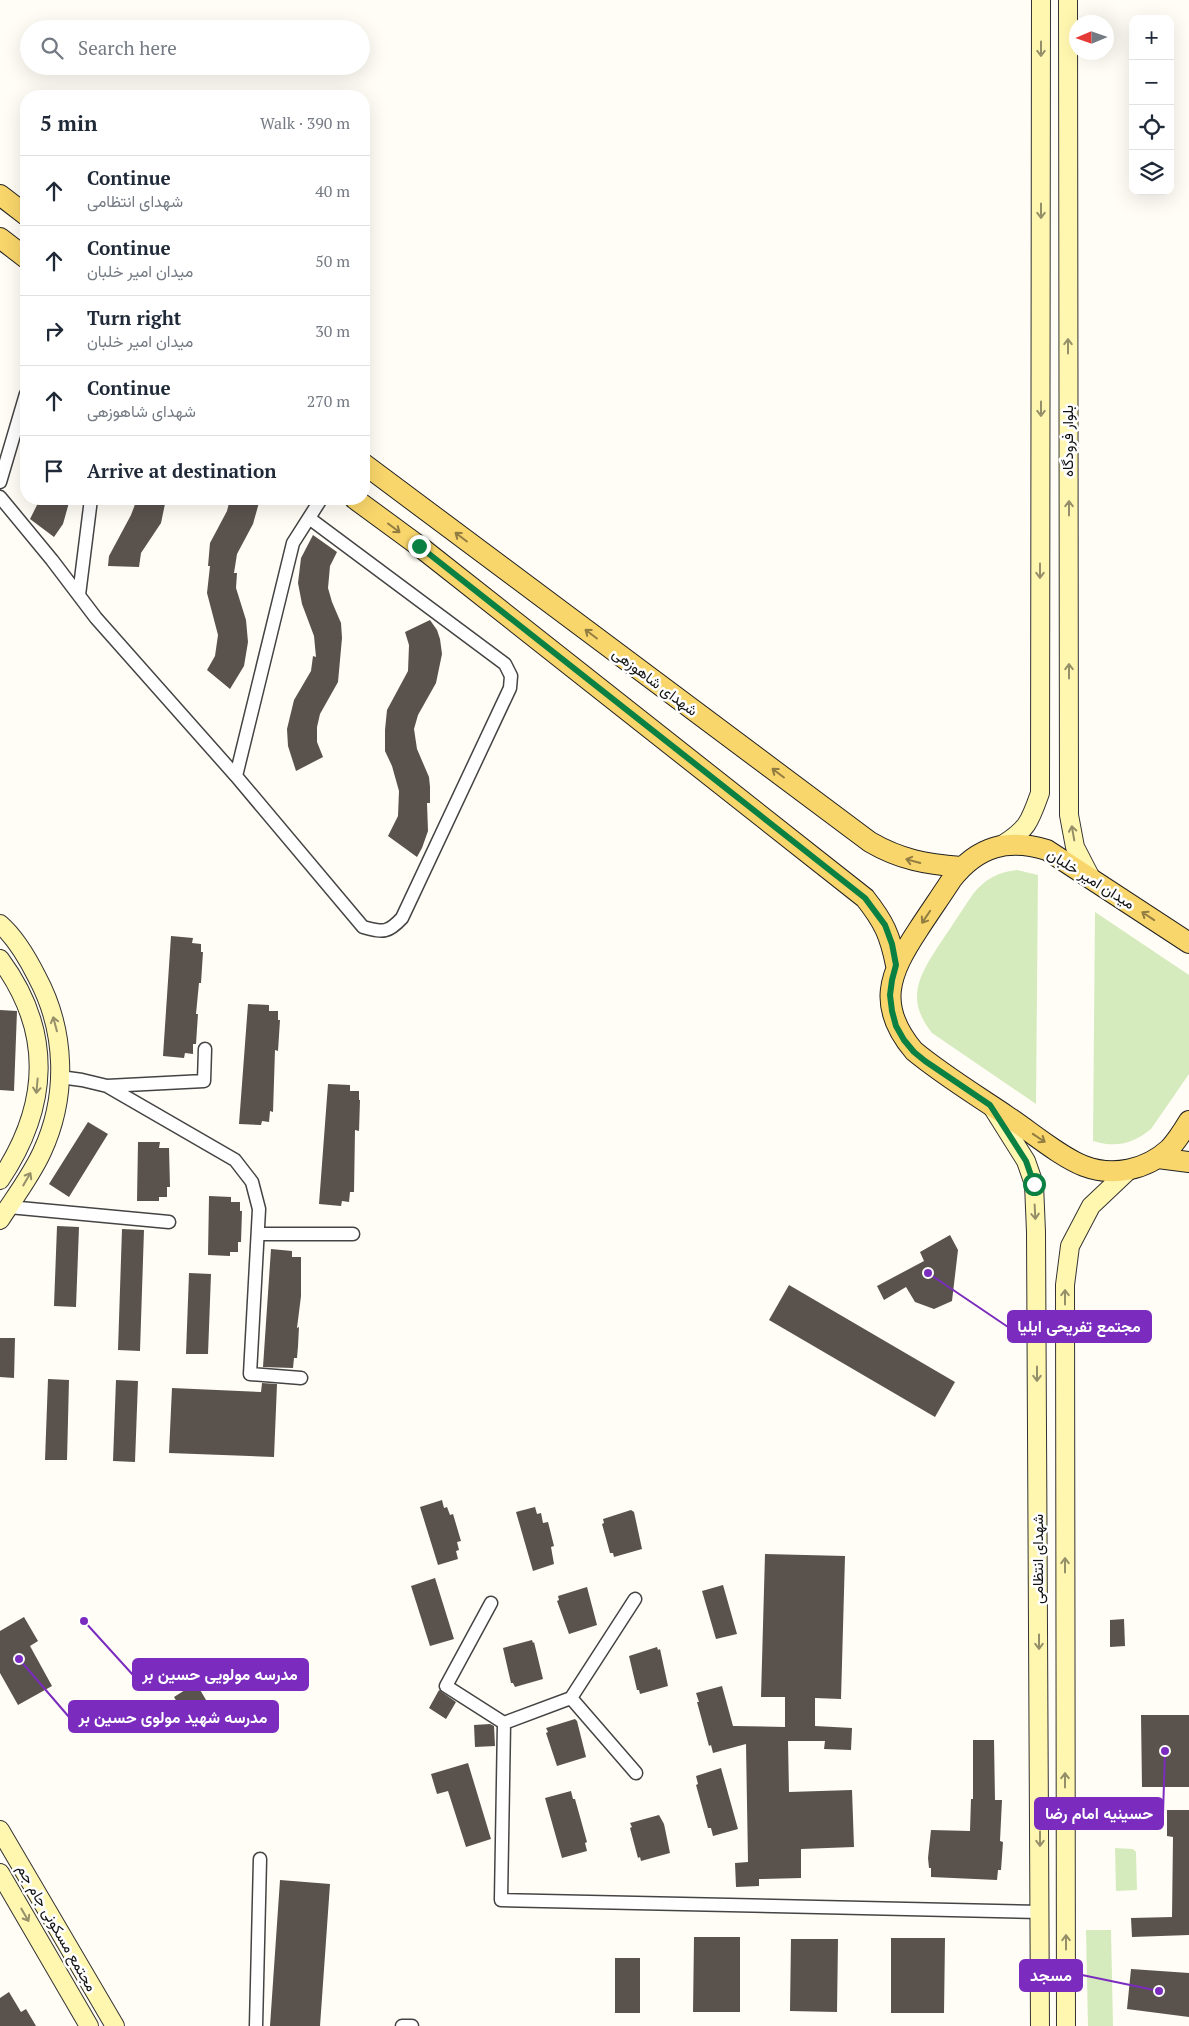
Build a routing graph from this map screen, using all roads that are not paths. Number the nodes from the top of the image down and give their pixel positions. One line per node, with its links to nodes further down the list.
1 (1042, 0): 15 (main road, بلوار فرودگاه, one-way to 15)
2 (1068, 0): 17 (main road, بلوار فرودگاه, one-way to 2)
3 (0, 195): 4 (main road)
4 (20, 210)
5 (20, 414): 7 (street)
6 (370, 468): 16 (main road, شهدای شاهوزهی, one-way to 6)
7 (0, 482)
8 (0, 497): 13 (street)
9 (89, 505): 13 (street)
10 (318, 505): 12 (street)
11 (363, 505): 21 (main road, one-way to 21)
12 (310, 518): 14 (street); 14 (street)
13 (78, 595): 14 (street)
14 (236, 776)
15 (1002, 845): 16 (main road, میدان امیر خلبان); 17 (main road, میدان امیر خلبان)
16 (961, 867): 21 (main road, میدان امیر خلبان, one-way to 21)
17 (1091, 878): 19 (main road, میدان امیر خلبان, one-way to 17)
18 (0, 924): 23 (main road, one-way to 18)
19 (1189, 943)
20 (0, 959): 30 (main road, one-way to 30)
21 (896, 965): 25 (main road, میدان امیر خلبان)
22 (205, 1049): 24 (street)
23 (60, 1077): 24 (street); 31 (main road, one-way to 23)
24 (107, 1086): 33 (street)
25 (990, 1105): 29 (main road, میدان امیر خلبان, one-way to 29); 39 (main road, شهدای انتظامی, one-way to 39)
26 (1189, 1121): 27 (main road, میدان امیر خلبان)
27 (1158, 1158): 28 (main road); 29 (main road, میدان امیر خلبان)
28 (1189, 1162)
29 (1129, 1170): 37 (main road, شهدای انتظامی, one-way to 29)
30 (0, 1180)
31 (4, 1214): 32 (street)
32 (169, 1222)
33 (258, 1234): 34 (street); 35 (street)
34 (353, 1234)
35 (301, 1378)
36 (636, 1599): 40 (street)
37 (1065, 1603): 39 (main road); 54 (main road, شهدای انتظامی, one-way to 37)
38 (491, 1604): 41 (street)
39 (1039, 1604): 47 (main road, شهدای انتظامی, one-way to 47)
40 (571, 1698): 41 (street); 42 (street)
41 (504, 1723): 47 (street)
42 (636, 1773)
43 (0, 1830): 44 (main road, مجتمع مسکونی جام جم)
44 (5, 1851): 48 (main road, مجتمع مسکونی جام جم)
45 (260, 1859): 50 (street)
46 (0, 1873): 49 (main road, مجتمع مسکونی جام جم, one-way to 49)
47 (1041, 1912): 53 (main road, شهدای انتظامی)
48 (111, 2019): 49 (main road)
49 (89, 2025)
50 (256, 2026)
51 (402, 2026): 52 (street)
52 (412, 2026)
53 (1040, 2026)
54 (1066, 2026)

